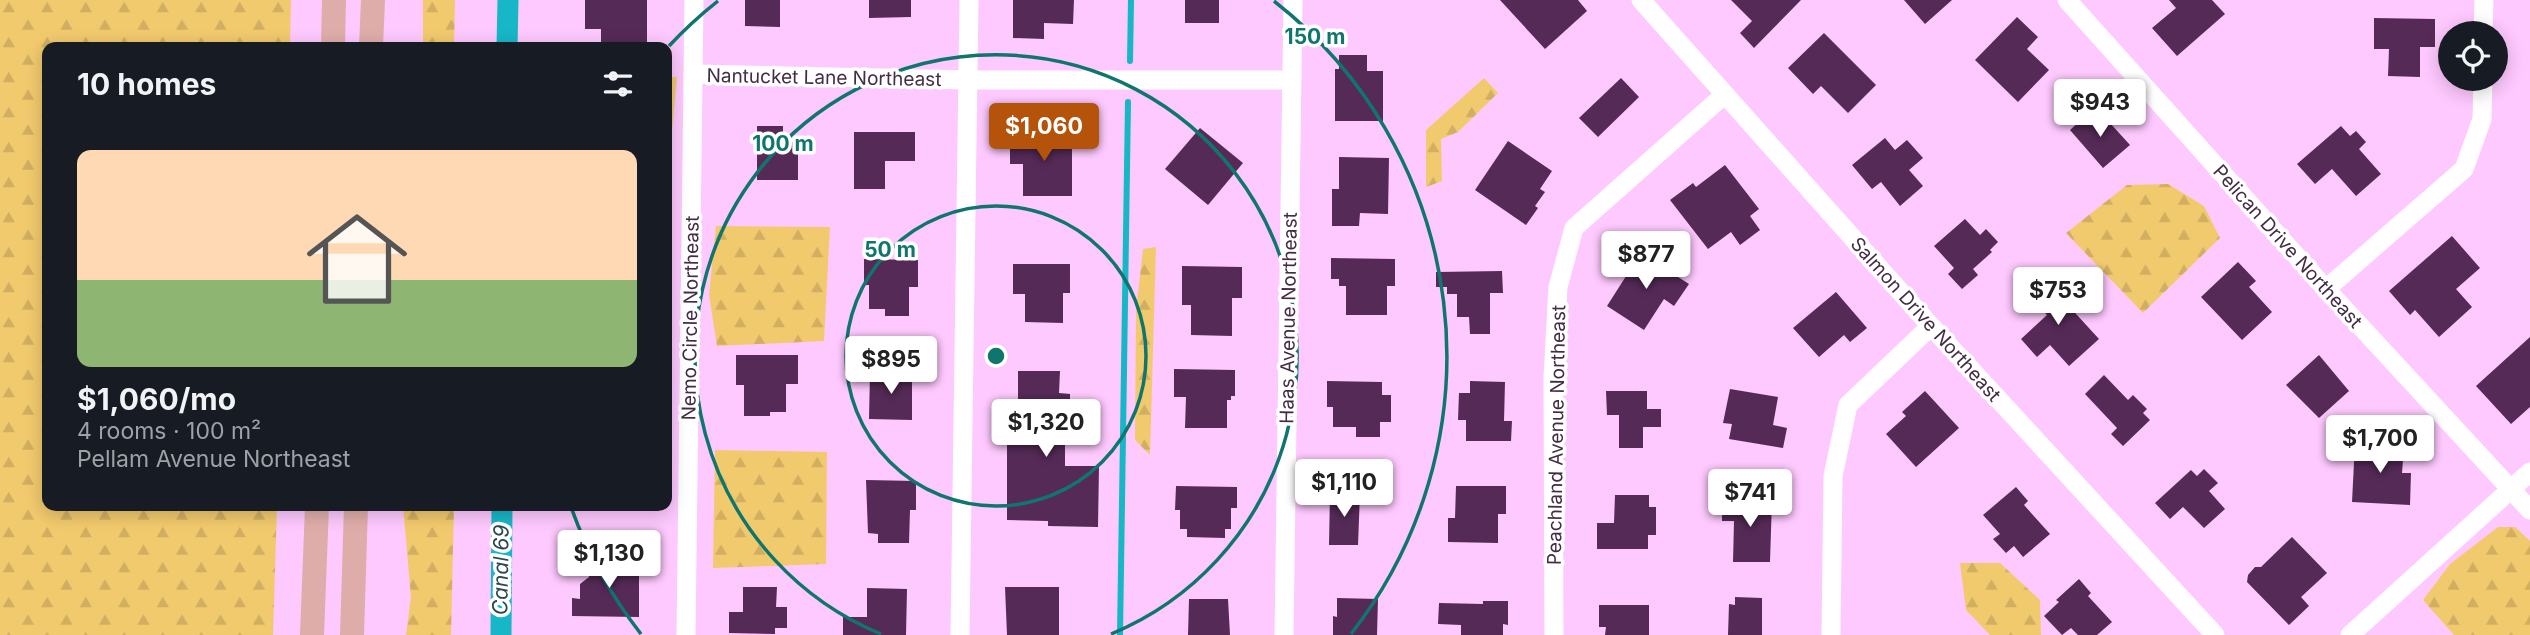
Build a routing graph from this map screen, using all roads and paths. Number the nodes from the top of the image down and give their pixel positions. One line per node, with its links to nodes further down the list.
1 (334, 0): 10 (main road)
2 (373, 0): 11 (main road)
3 (694, 0): 12 (street, Nemo Circle Northeast)
4 (969, 0): 13 (street)
5 (1293, 0): 14 (street, Haas Avenue Northeast)
6 (1641, 0): 16 (street, Salmon Drive Northeast)
7 (2484, 0): 9 (street)
8 (2074, 2): 17 (street, Pelican Drive Northeast)
9 (2483, 21)
10 (333, 42)
11 (371, 42)
12 (693, 74): 13 (street, Nantucket Lane Northeast); 26 (street, Nemo Circle Northeast)
13 (969, 80): 14 (street, Nantucket Lane Northeast); 27 (street)
14 (1292, 80): 28 (street, Haas Avenue Northeast)
15 (2483, 91): 17 (street)
16 (1724, 95): 18 (street, Salmon Drive Northeast); 29 (street, Peachland Avenue Northeast)
17 (2326, 289): 20 (street, Pelican Drive Northeast)
18 (1931, 326): 30 (street); 31 (street, Salmon Drive Northeast)
19 (2530, 472): 20 (street)
20 (2511, 489): 21 (street, Pelican Drive Northeast); 32 (street)
21 (2530, 510)
22 (317, 511): 24 (main road)
23 (356, 511): 25 (main road)
24 (312, 635)
25 (352, 635)
26 (686, 635)
27 (960, 635)
28 (1284, 635)
29 (1554, 635)
30 (1831, 635)
31 (2216, 635)
32 (2350, 635)

